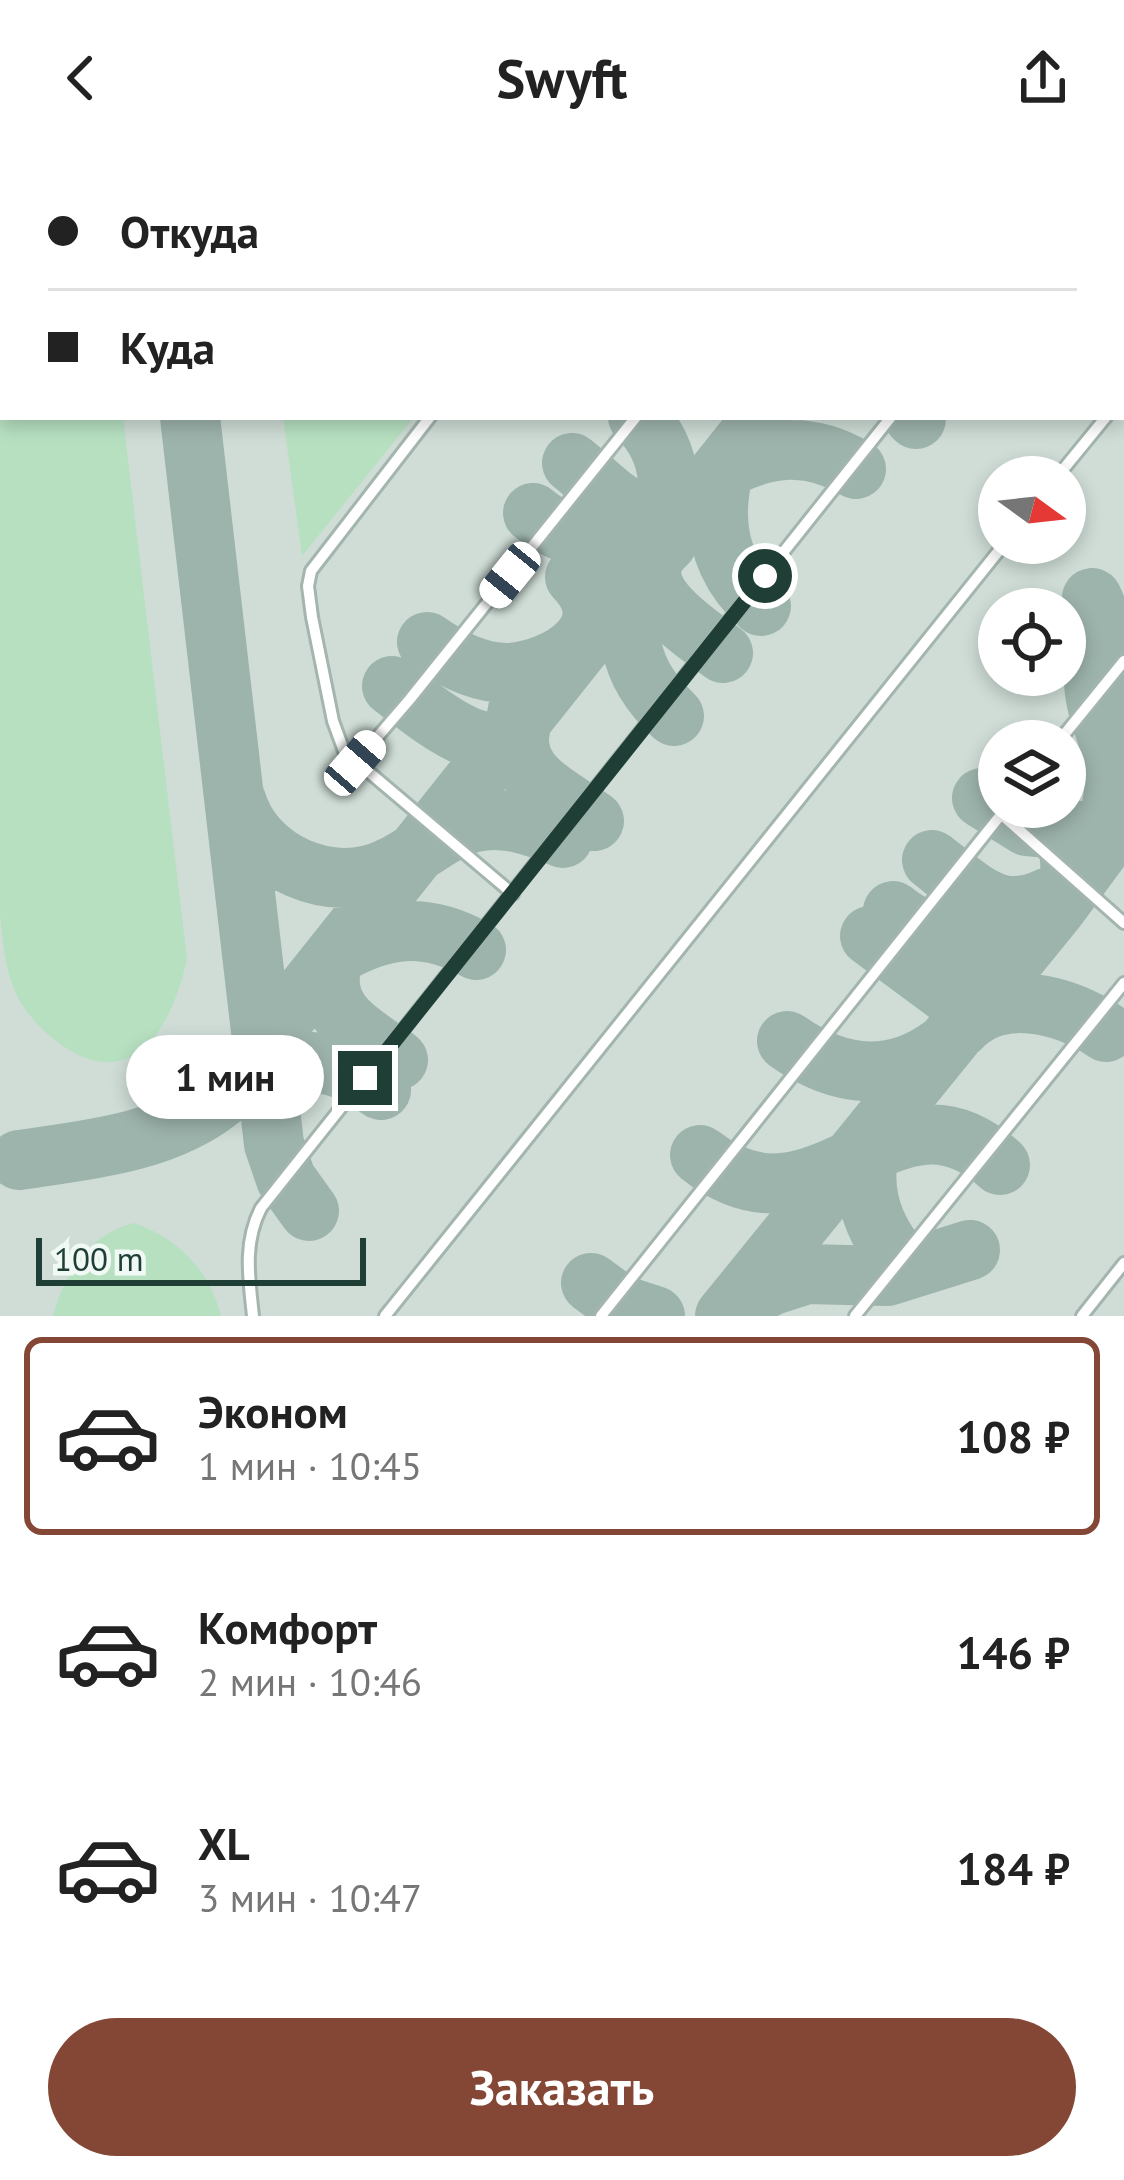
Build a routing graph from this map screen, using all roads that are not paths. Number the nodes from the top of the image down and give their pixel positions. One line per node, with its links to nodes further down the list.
1 (428, 420): 9 (lane)
2 (634, 420): 9 (lane)
3 (889, 420): 12 (lane)
4 (1104, 420): 5 (lane)
5 (1075, 456)
6 (988, 564): 17 (lane)
7 (1124, 661): 8 (lane)
8 (1076, 720)
9 (355, 763): 12 (lane)
10 (990, 828): 18 (lane)
11 (1022, 828): 13 (lane)
12 (513, 894): 16 (lane)
13 (1124, 922)
14 (1124, 983): 19 (lane)
15 (1124, 1263): 20 (lane)
16 (253, 1316)
17 (385, 1316)
18 (601, 1316)
19 (855, 1316)
20 (1082, 1316)

